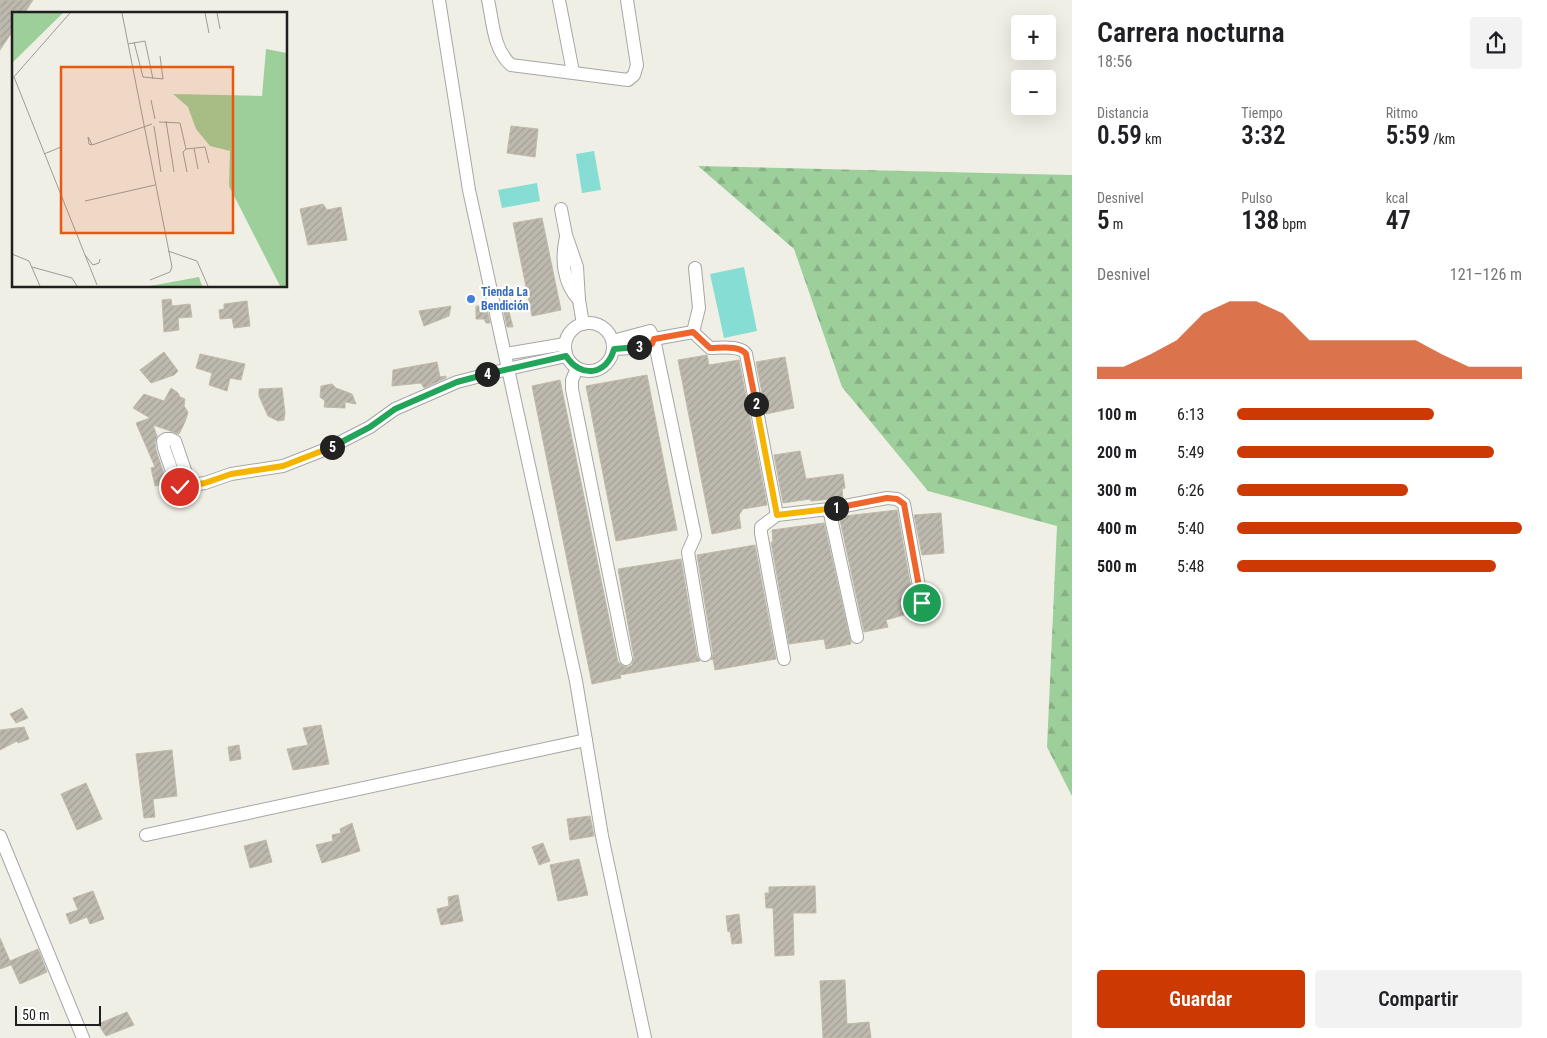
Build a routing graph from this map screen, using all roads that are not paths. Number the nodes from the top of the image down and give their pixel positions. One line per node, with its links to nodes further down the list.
1 (439, 0): 13 (street)
2 (488, 0): 5 (street)
3 (559, 0): 5 (street)
4 (627, 0): 5 (street)
5 (572, 72)
6 (561, 209): 8 (street)
7 (695, 268): 9 (street)
8 (583, 324): 11 (street); 12 (street)
9 (693, 332): 10 (street); 18 (street)
10 (654, 339): 11 (street); 21 (street)
11 (613, 345): 14 (street)
12 (566, 350): 13 (street); 14 (street); 15 (street)
13 (504, 354): 15 (street)
14 (577, 368): 22 (street)
15 (508, 369): 16 (street); 24 (street)
16 (190, 485)
17 (829, 509): 18 (street); 19 (street); 20 (street)
18 (777, 515): 23 (street)
19 (922, 603)
20 (857, 637)
21 (704, 654)
22 (626, 659)
23 (784, 659)
24 (586, 740): 25 (street); 28 (street)
25 (146, 835)
26 (0, 836): 27 (street)
27 (83, 1038)
28 (645, 1038)

